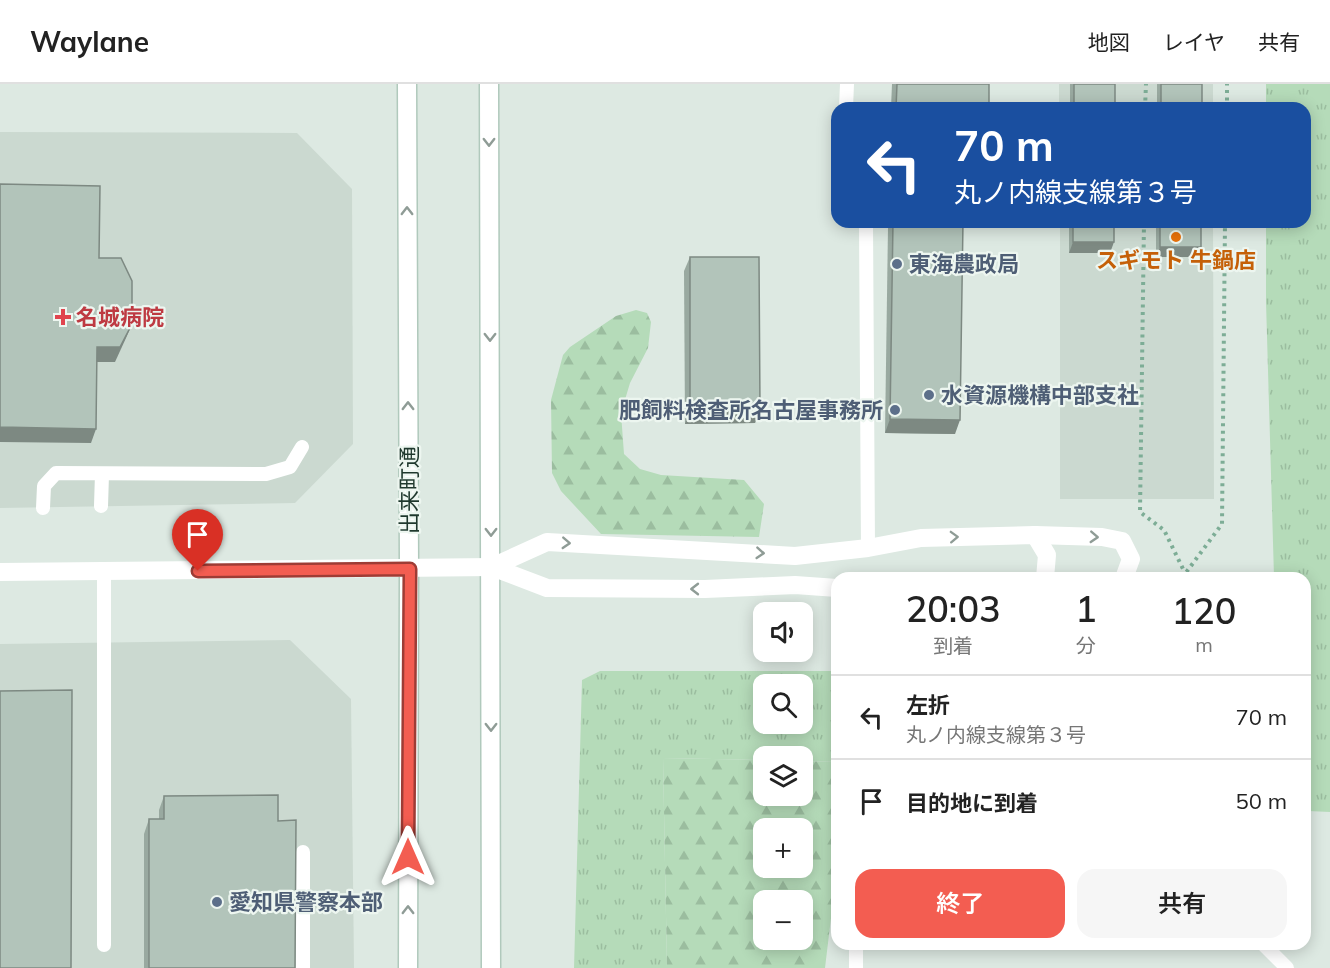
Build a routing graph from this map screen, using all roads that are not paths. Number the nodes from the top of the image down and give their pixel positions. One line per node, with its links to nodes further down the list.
1 (407, 84): 13 (main road, 出来町通, one-way to 1)
2 (489, 84): 12 (main road, one-way to 12)
3 (847, 84): 4 (lane)
4 (846, 102)
5 (866, 228): 11 (lane)
6 (302, 447): 7 (lane)
7 (102, 474): 8 (lane); 9 (lane)
8 (101, 506)
9 (44, 508)
10 (1035, 535): 11 (main road, one-way to 10); 16 (main road); 17 (main road, one-way to 17)
11 (868, 548): 12 (main road, one-way to 11)
12 (492, 567): 13 (main road); 18 (main road, one-way to 12); 25 (main road, one-way to 25)
13 (410, 569): 15 (main road); 24 (main road, 出来町通, one-way to 13)
14 (0, 572): 15 (main road)
15 (104, 572): 20 (lane)
16 (1046, 572)
17 (1126, 572)
18 (831, 588)
19 (303, 852): 23 (lane)
20 (104, 945)
21 (856, 950): 26 (lane)
22 (1269, 950): 27 (lane)
23 (303, 968)
24 (408, 968)
25 (491, 968)
26 (856, 968)
27 (1287, 968)

